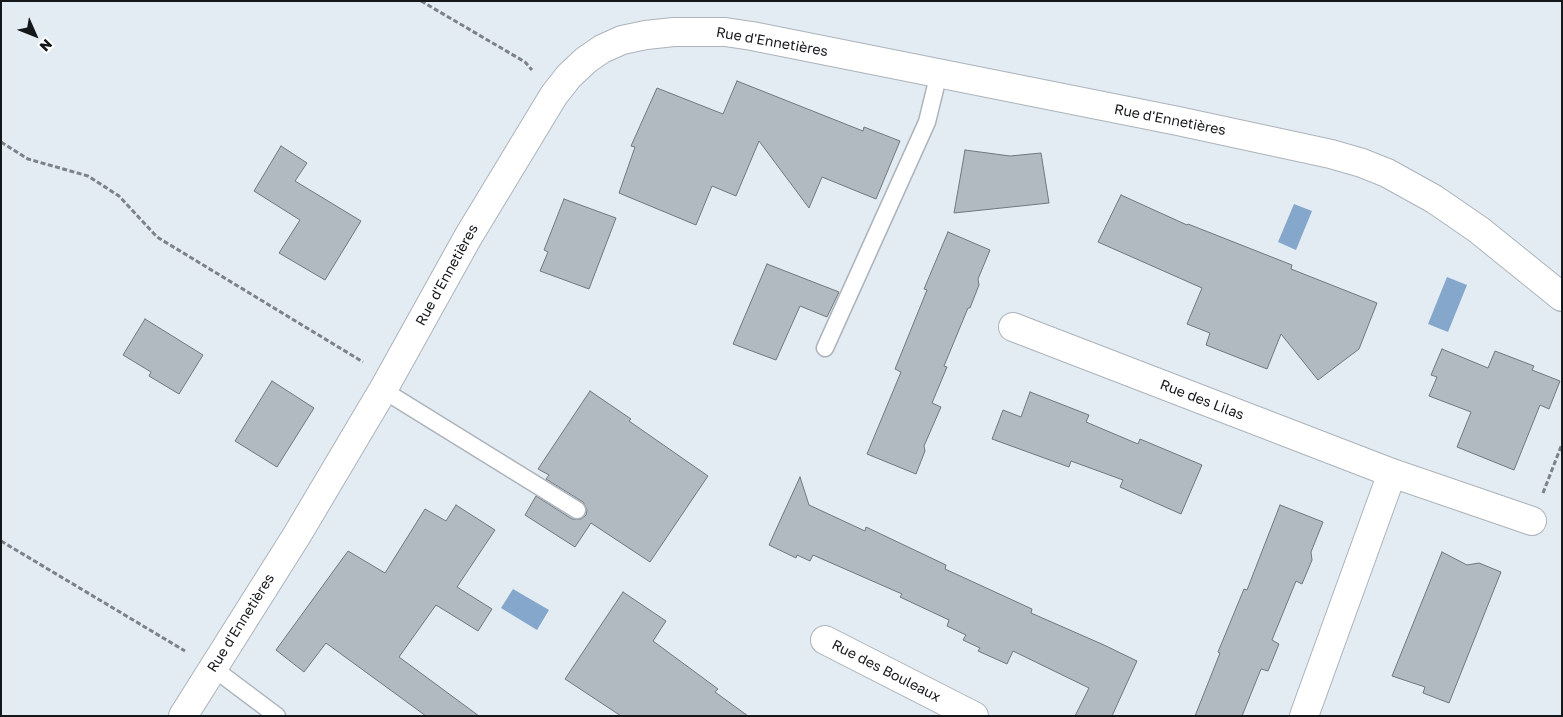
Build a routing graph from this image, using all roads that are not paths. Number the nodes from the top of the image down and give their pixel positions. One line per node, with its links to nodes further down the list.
1 (939, 73): 2 (street, Rue d'Ennetières); 4 (lane); 5 (street, Rue d'Ennetières)
2 (1562, 297)
3 (1013, 327): 6 (street, Rue des Lilas)
4 (826, 348)
5 (386, 384): 7 (lane); 10 (street, Rue d'Ennetières)
6 (1392, 473): 8 (street, Rue des Lilas); 11 (street)
7 (578, 510)
8 (1532, 521)
9 (825, 640): 14 (street, Rue des Bouleaux)
10 (213, 668): 12 (street, Rue d'Ennetières); 13 (lane)
11 (1308, 714)
12 (183, 716)
13 (277, 716)
14 (974, 716)

